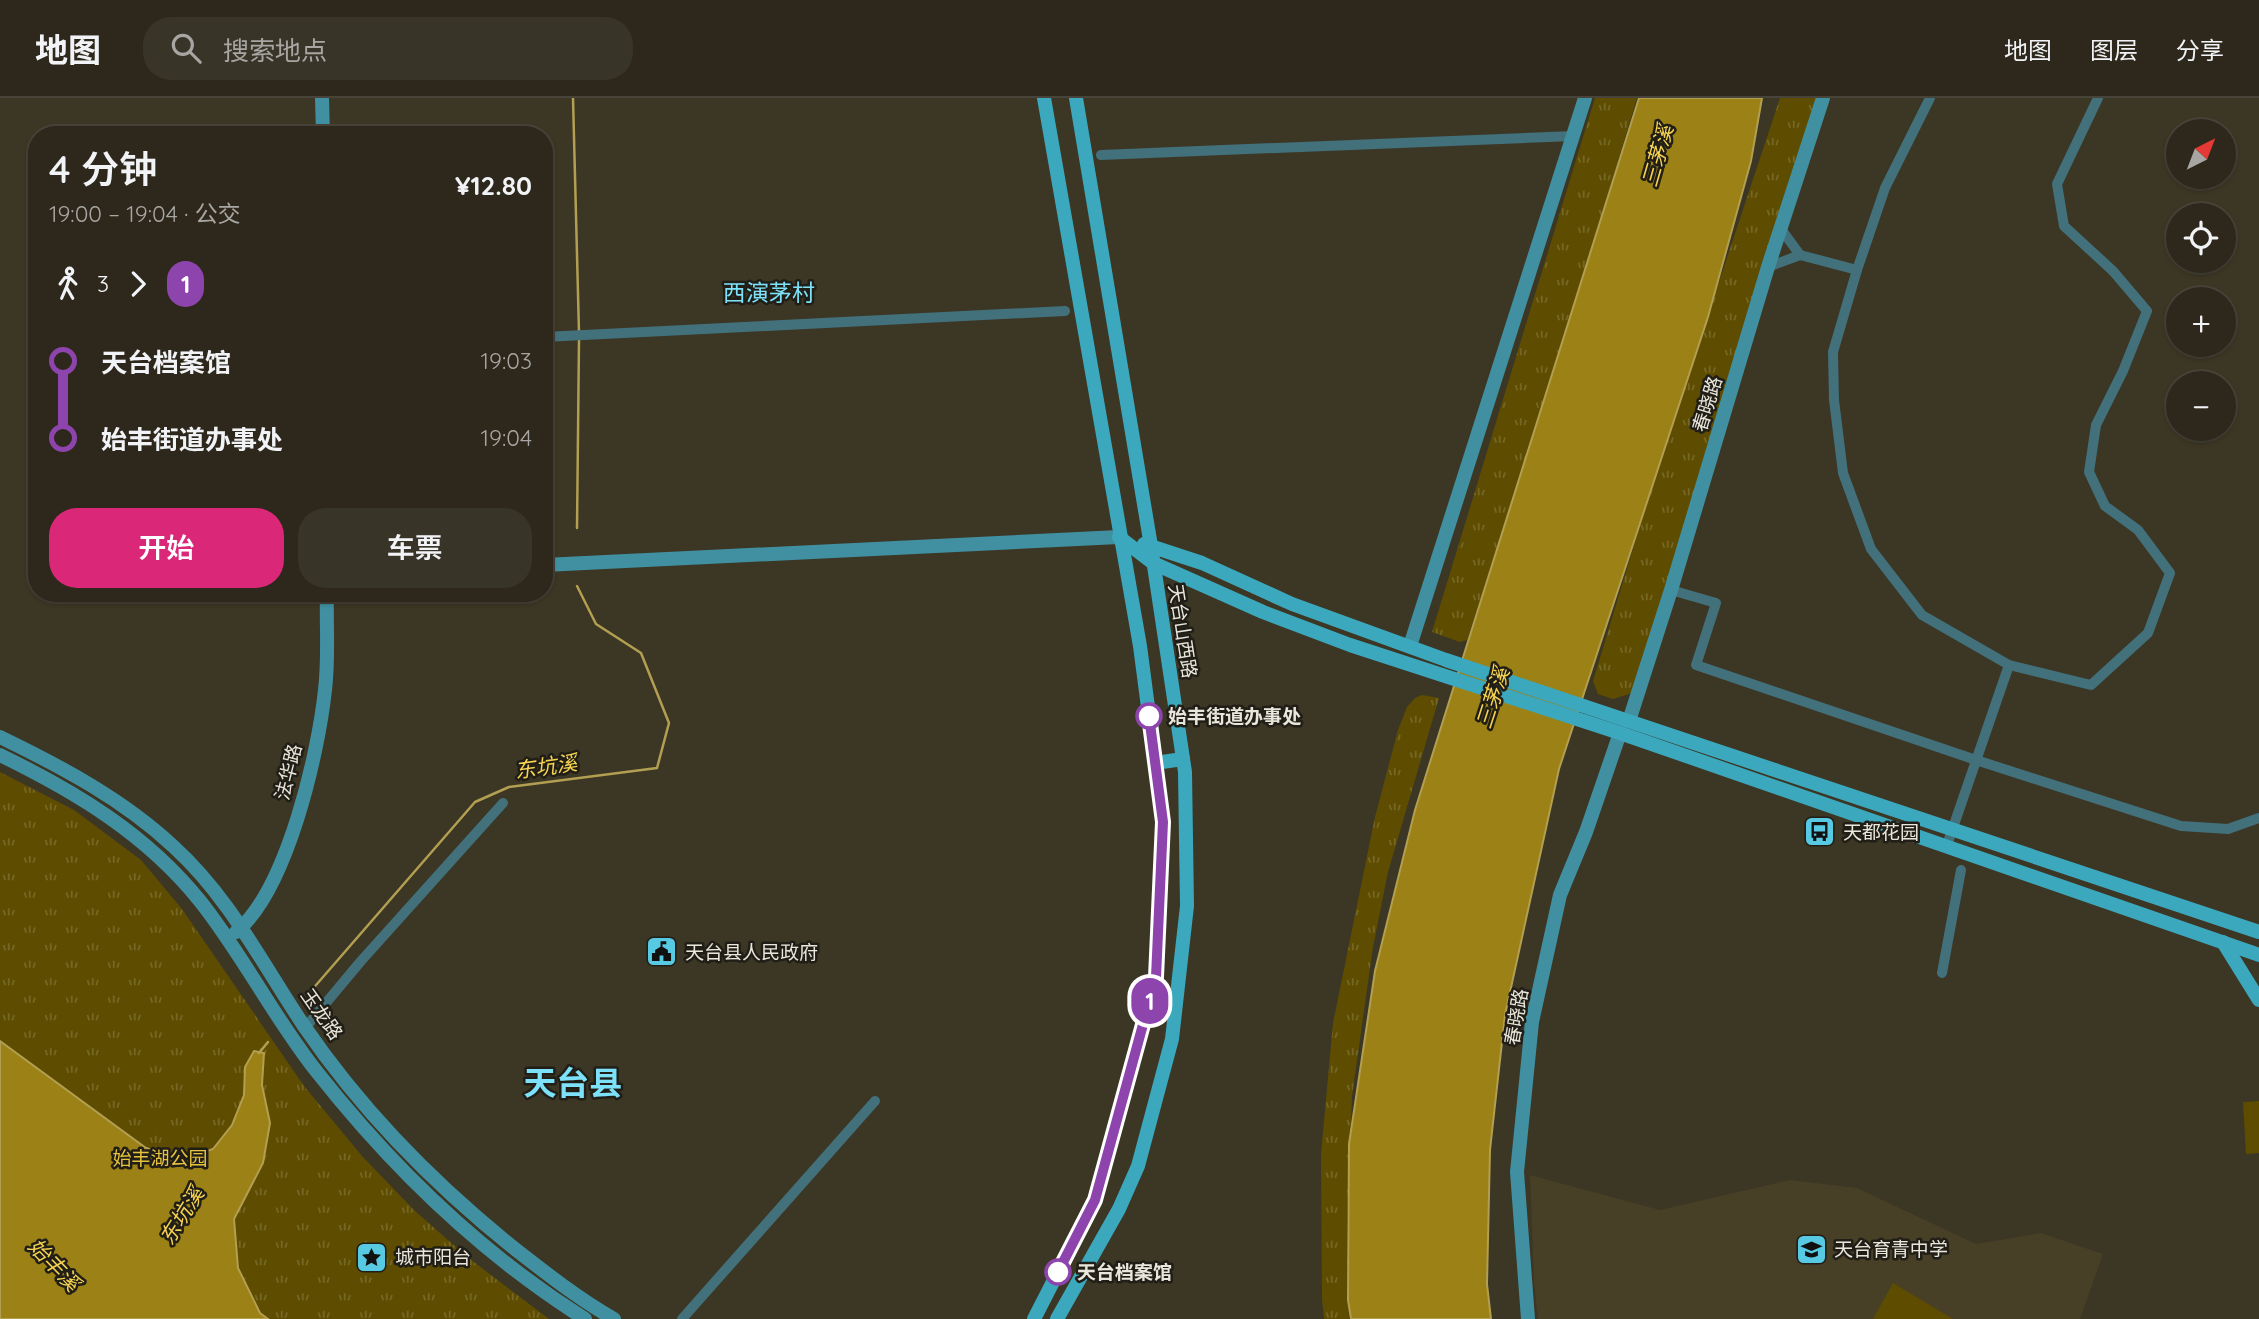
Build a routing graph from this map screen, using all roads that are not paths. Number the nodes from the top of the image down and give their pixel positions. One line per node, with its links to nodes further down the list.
1 (322, 98): 8 (street)
2 (1044, 98): 17 (main road)
3 (1076, 98): 18 (main road, 天台山西路)
4 (1585, 98): 9 (street)
5 (1823, 98): 11 (street, 春晓路)
6 (1930, 98): 14 (street)
7 (2098, 98): 24 (street)
8 (323, 126)
9 (1573, 136): 10 (street); 23 (street)
10 (1101, 155)
11 (1781, 229): 12 (street); 13 (street, 春晓路)
12 (1800, 255): 13 (street); 14 (street)
13 (1768, 267): 21 (street, 春晓路)
14 (1857, 270): 24 (street)
15 (1065, 311): 16 (street)
16 (553, 337)
17 (1119, 537): 18 (main road); 19 (main road); 20 (street); 31 (main road)
18 (1151, 546): 19 (main road, 天台山西路); 23 (main road)
19 (1153, 563): 25 (main road); 29 (main road, 天台山西路)
20 (553, 565)
21 (1671, 590): 26 (street, 春晓路); 30 (street)
22 (327, 602): 39 (street, 法华路)
23 (1410, 646): 25 (main road)
24 (2009, 665): 30 (street)
25 (1444, 667): 26 (main road)
26 (1624, 727): 34 (main road); 35 (main road); 55 (street, 春晓路)
27 (0, 737): 39 (street, 玉龙路)
28 (0, 755): 41 (street, 玉龙路)
29 (1183, 759): 31 (main road); 46 (main road, 天台山西路)
30 (1976, 760): 33 (street); 34 (street)
31 (1155, 762): 45 (main road)
32 (503, 803): 48 (street)
33 (2259, 818)
34 (1952, 828): 35 (street); 38 (main road)
35 (1947, 845): 42 (main road)
36 (1961, 870): 44 (street)
37 (2259, 919): 38 (main road)
38 (2239, 926): 40 (main road)
39 (242, 927): 41 (street, 法华路); 48 (street, 玉龙路)
40 (2259, 932)
41 (227, 940): 50 (street, 玉龙路)
42 (2223, 942): 43 (main road); 47 (main road)
43 (2259, 955)
44 (1942, 973)
45 (1156, 977): 46 (main road); 53 (main road)
46 (1179, 982): 54 (main road, 天台山西路)
47 (2259, 1000)
48 (305, 1028): 51 (street, 玉龙路)
49 (875, 1101): 52 (street)
50 (585, 1319)
51 (614, 1319)
52 (682, 1319)
53 (1034, 1319)
54 (1057, 1319)
55 (1528, 1319)

